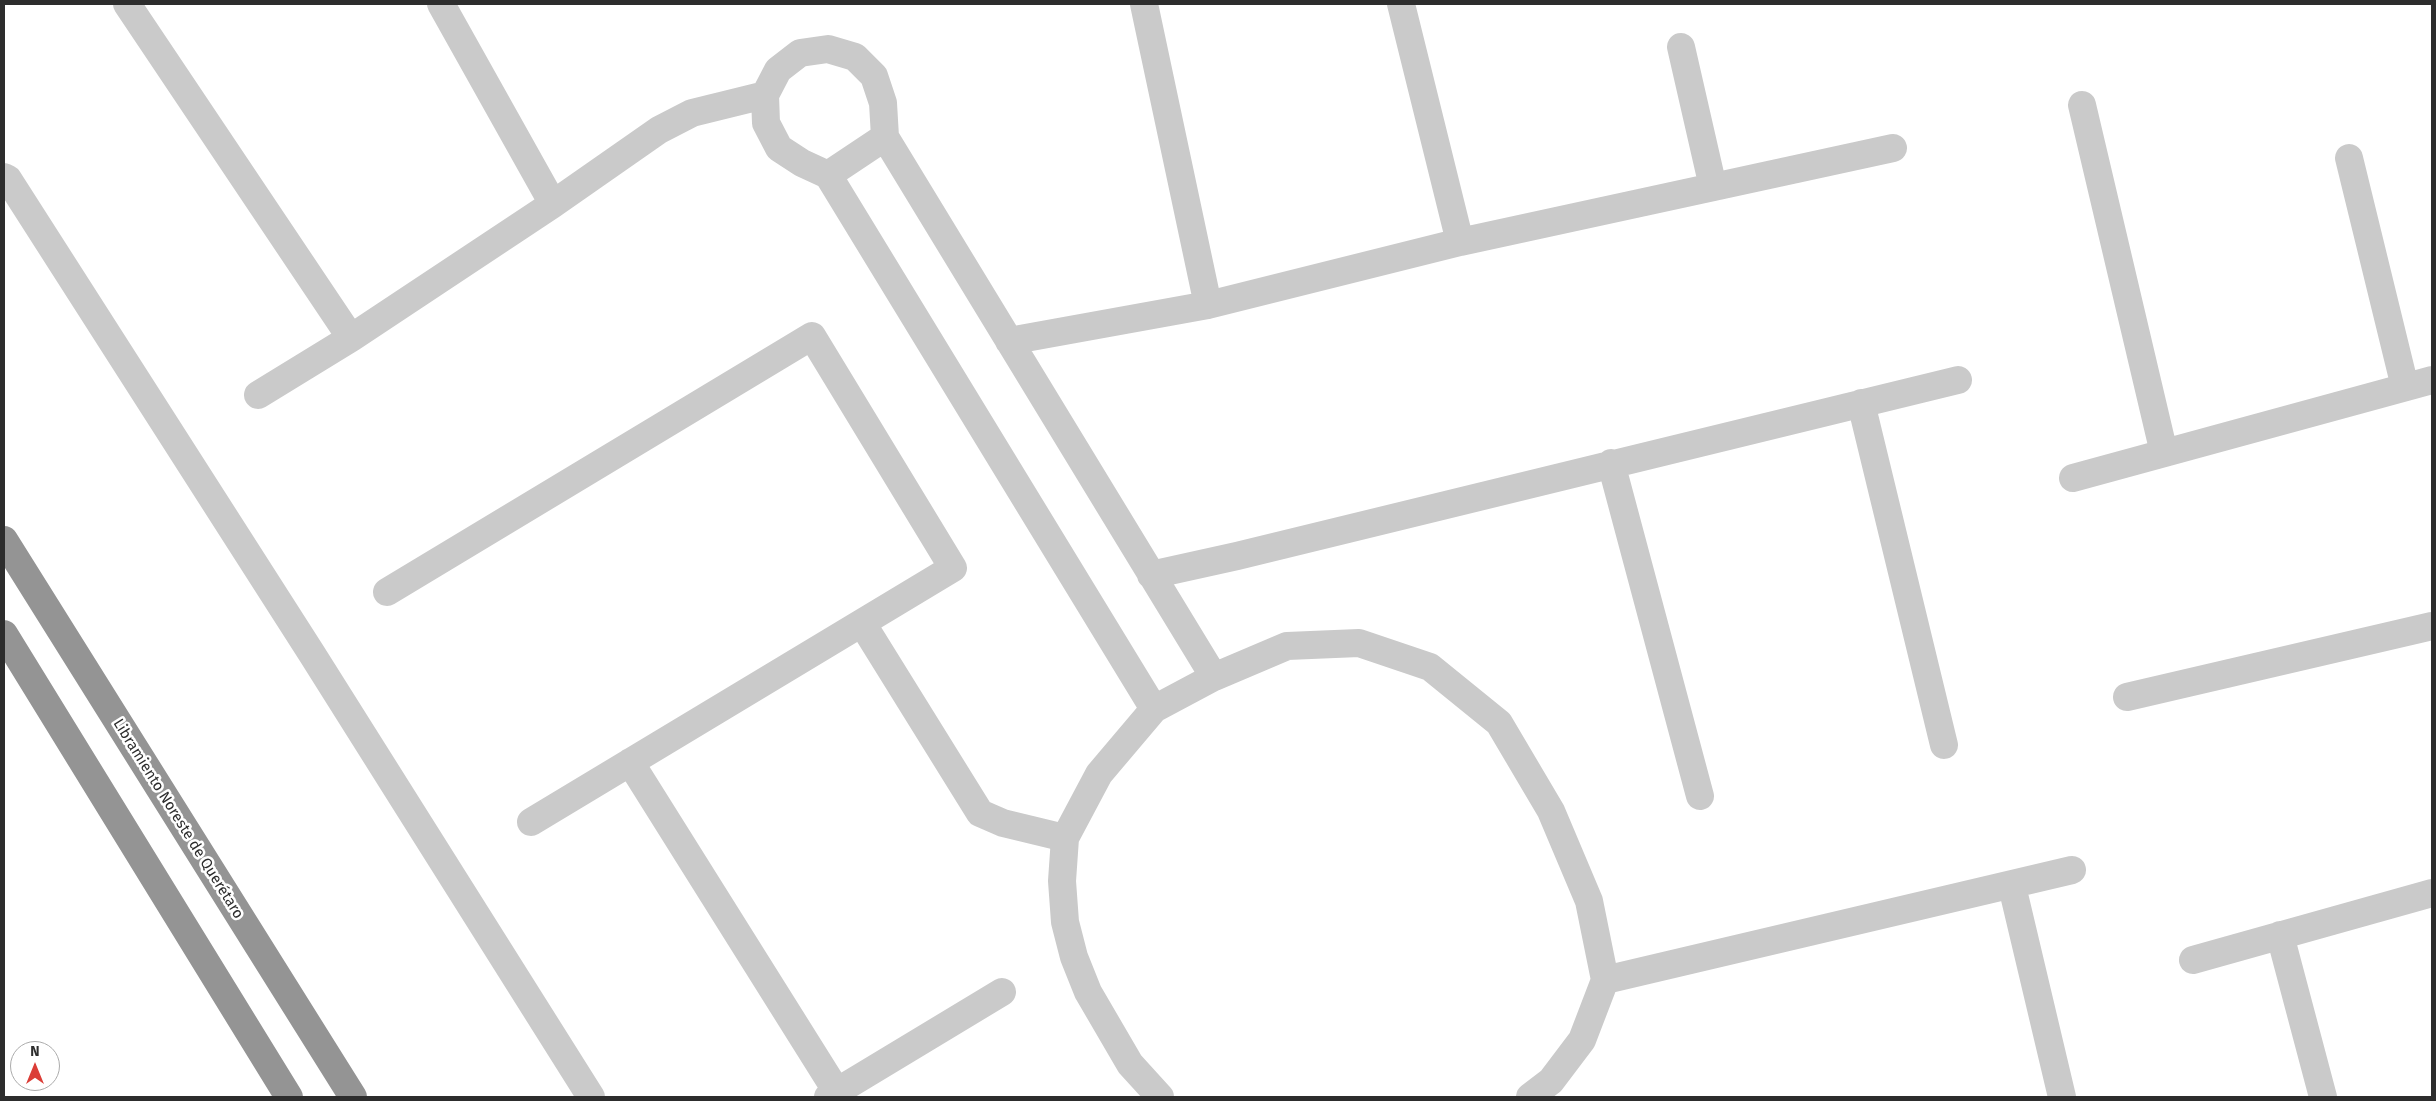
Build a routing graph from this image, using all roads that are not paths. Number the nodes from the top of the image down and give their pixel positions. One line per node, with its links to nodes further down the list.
1 (127, 4): 17 (street)
2 (441, 4): 14 (street)
3 (1144, 4): 16 (street)
4 (1401, 4): 15 (street)
5 (1681, 47): 13 (street)
6 (765, 95): 8 (street); 11 (street); 14 (street)
7 (2082, 105): 24 (street)
8 (885, 137): 11 (street); 18 (street)
9 (1893, 148): 13 (street)
10 (2349, 158): 21 (street)
11 (828, 176): 35 (street)
12 (4, 177): 51 (street)
13 (1713, 187): 15 (street)
14 (553, 204): 17 (street)
15 (1460, 242): 16 (street)
16 (1208, 306): 18 (street)
17 (351, 338): 22 (street)
18 (1009, 341): 28 (street)
19 (1958, 380): 23 (street)
20 (2432, 380): 21 (street)
21 (2405, 388): 24 (street)
22 (258, 395)
23 (1861, 403): 25 (street); 36 (street)
24 (2164, 453): 26 (street)
25 (1611, 463): 28 (street); 38 (street)
26 (2073, 478)
27 (4, 540): 50 (highway, Libramiento Noreste de Querétaro)
28 (1151, 574): 33 (street)
29 (387, 592): 30 (street)
30 (862, 622): 37 (street); 40 (street)
31 (2432, 626): 34 (street)
32 (4, 634): 49 (highway)
33 (1214, 677): 35 (street); 46 (street)
34 (2127, 697)
35 (1154, 709): 40 (street)
36 (1944, 745)
37 (630, 762): 39 (street); 48 (street)
38 (1700, 796)
39 (531, 822)
40 (1065, 838): 52 (street)
41 (2072, 870): 42 (street)
42 (2012, 886): 46 (street); 54 (street)
43 (2432, 893): 44 (street)
44 (2280, 935): 45 (street); 55 (street)
45 (2193, 960)
46 (1605, 980): 53 (street)
47 (1002, 992): 48 (street)
48 (833, 1095)
49 (289, 1097)
50 (353, 1097)
51 (591, 1097)
52 (1160, 1097)
53 (1530, 1097)
54 (2062, 1097)
55 (2323, 1097)

